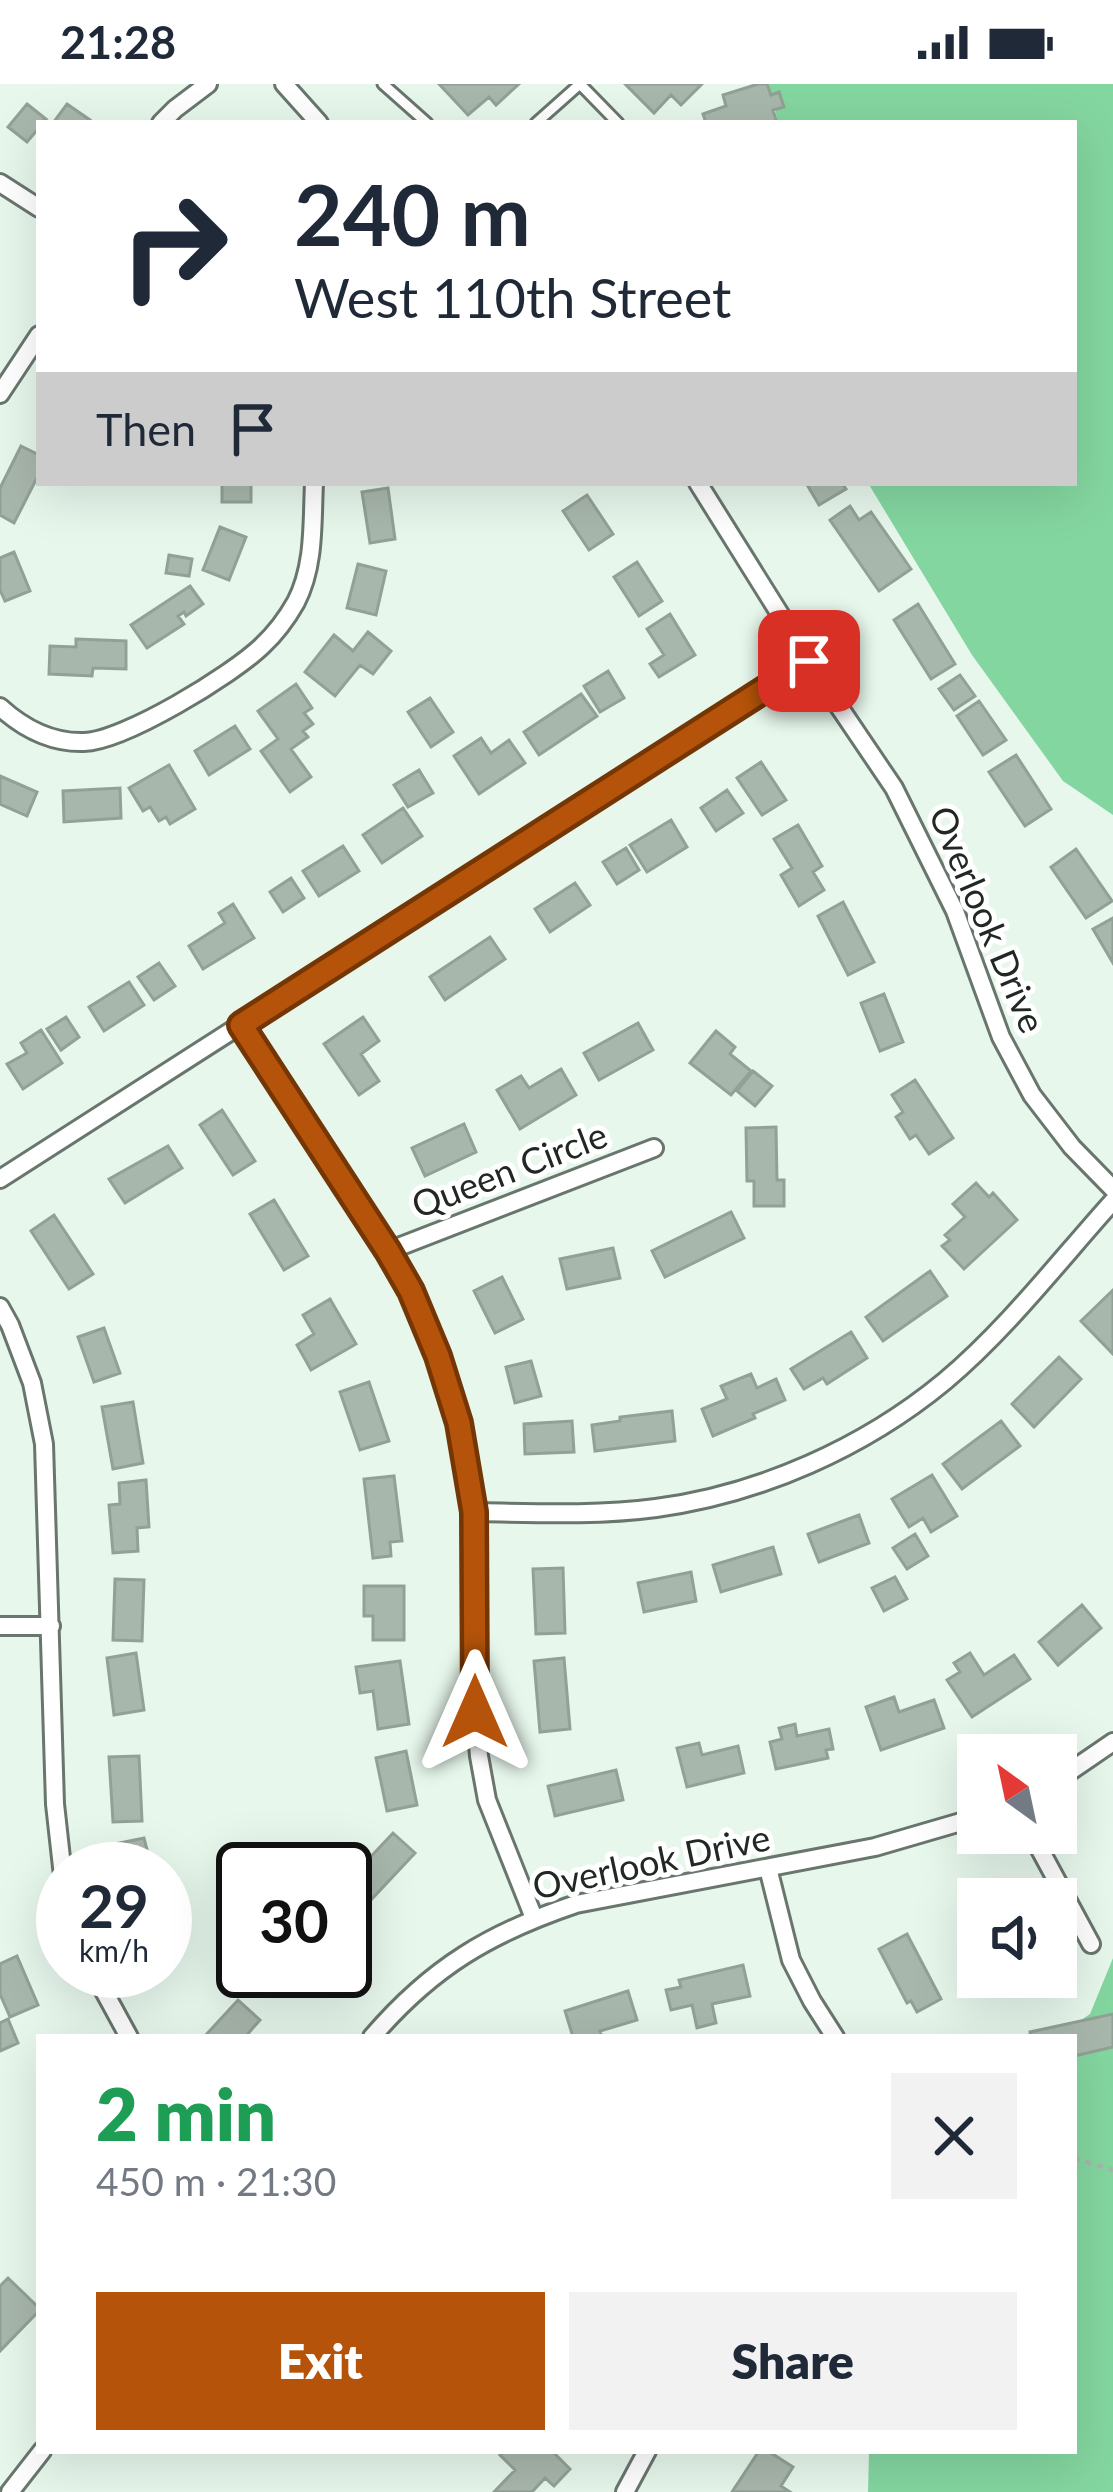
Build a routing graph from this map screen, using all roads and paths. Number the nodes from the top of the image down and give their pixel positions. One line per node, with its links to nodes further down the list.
1 (208, 84): 4 (street)
2 (284, 84): 5 (street)
3 (383, 84): 6 (lane)
4 (164, 120)
5 (316, 120)
6 (424, 120)
7 (539, 120): 8 (lane)
8 (615, 120)
9 (0, 183): 10 (street)
10 (36, 206)
11 (36, 339): 12 (street)
12 (0, 394)
13 (314, 486): 16 (street)
14 (700, 486): 15 (street, Overlook Drive)
15 (809, 661): 17 (street); 20 (street, Overlook Drive)
16 (0, 707)
17 (241, 1025): 19 (street); 22 (street)
18 (653, 1148): 22 (street, Queen Circle)
19 (0, 1179)
20 (1113, 1189)
21 (1113, 1201): 24 (street)
22 (388, 1251): 24 (street)
23 (0, 1307): 26 (street)
24 (474, 1512): 33 (street)
25 (0, 1625): 26 (street)
26 (50, 1626): 30 (street)
27 (1113, 1742): 28 (street)
28 (1077, 1767)
29 (957, 1823): 32 (street, Overlook Drive)
30 (59, 1842)
31 (1042, 1854): 34 (street)
32 (768, 1868): 33 (street, Overlook Drive); 38 (street)
33 (534, 1918): 37 (street, Overlook Drive)
34 (1090, 1943)
35 (108, 1998): 36 (street)
36 (127, 2034)
37 (375, 2034)
38 (833, 2034)
39 (1077, 2159): 40 (path)
40 (1113, 2170)
41 (40, 2454): 44 (street)
42 (645, 2454): 45 (street)
43 (0, 2478): 44 (street)
44 (10, 2492)
45 (626, 2492)

